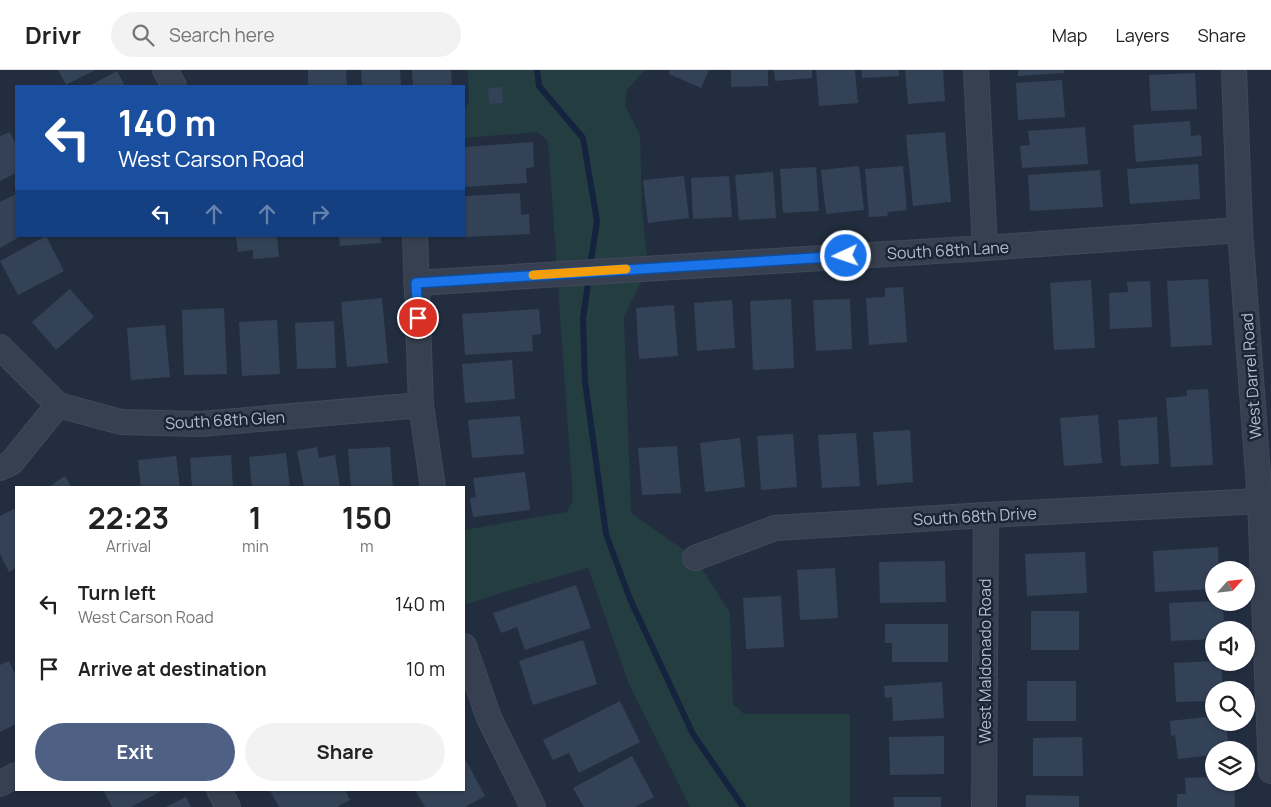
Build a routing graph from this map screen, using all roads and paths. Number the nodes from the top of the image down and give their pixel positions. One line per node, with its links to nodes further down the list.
1 (165, 70): 4 (street)
2 (976, 70): 7 (street)
3 (1234, 70): 5 (street, West Darrel Road)
4 (173, 85)
5 (1240, 230): 7 (street, South 68th Lane); 14 (street, West Darrel Road)
6 (415, 237): 8 (street)
7 (985, 248): 8 (street, South 68th Lane)
8 (416, 283): 11 (street)
9 (0, 347): 10 (street)
10 (58, 405): 11 (street, South 68th Glen); 12 (street)
11 (421, 405): 13 (street)
12 (0, 468)
13 (433, 486)
14 (1260, 501): 15 (street, South 68th Drive); 18 (street, West Darrel Road)
15 (986, 515): 16 (street, South 68th Drive); 25 (street, West Maldonado Road)
16 (694, 558)
17 (465, 649): 24 (street)
18 (1270, 733): 19 (street, West Darrel Road)
19 (1271, 771)
20 (15, 776): 21 (street)
21 (0, 784)
22 (220, 791): 23 (street)
23 (228, 807)
24 (533, 807)
25 (984, 807)

